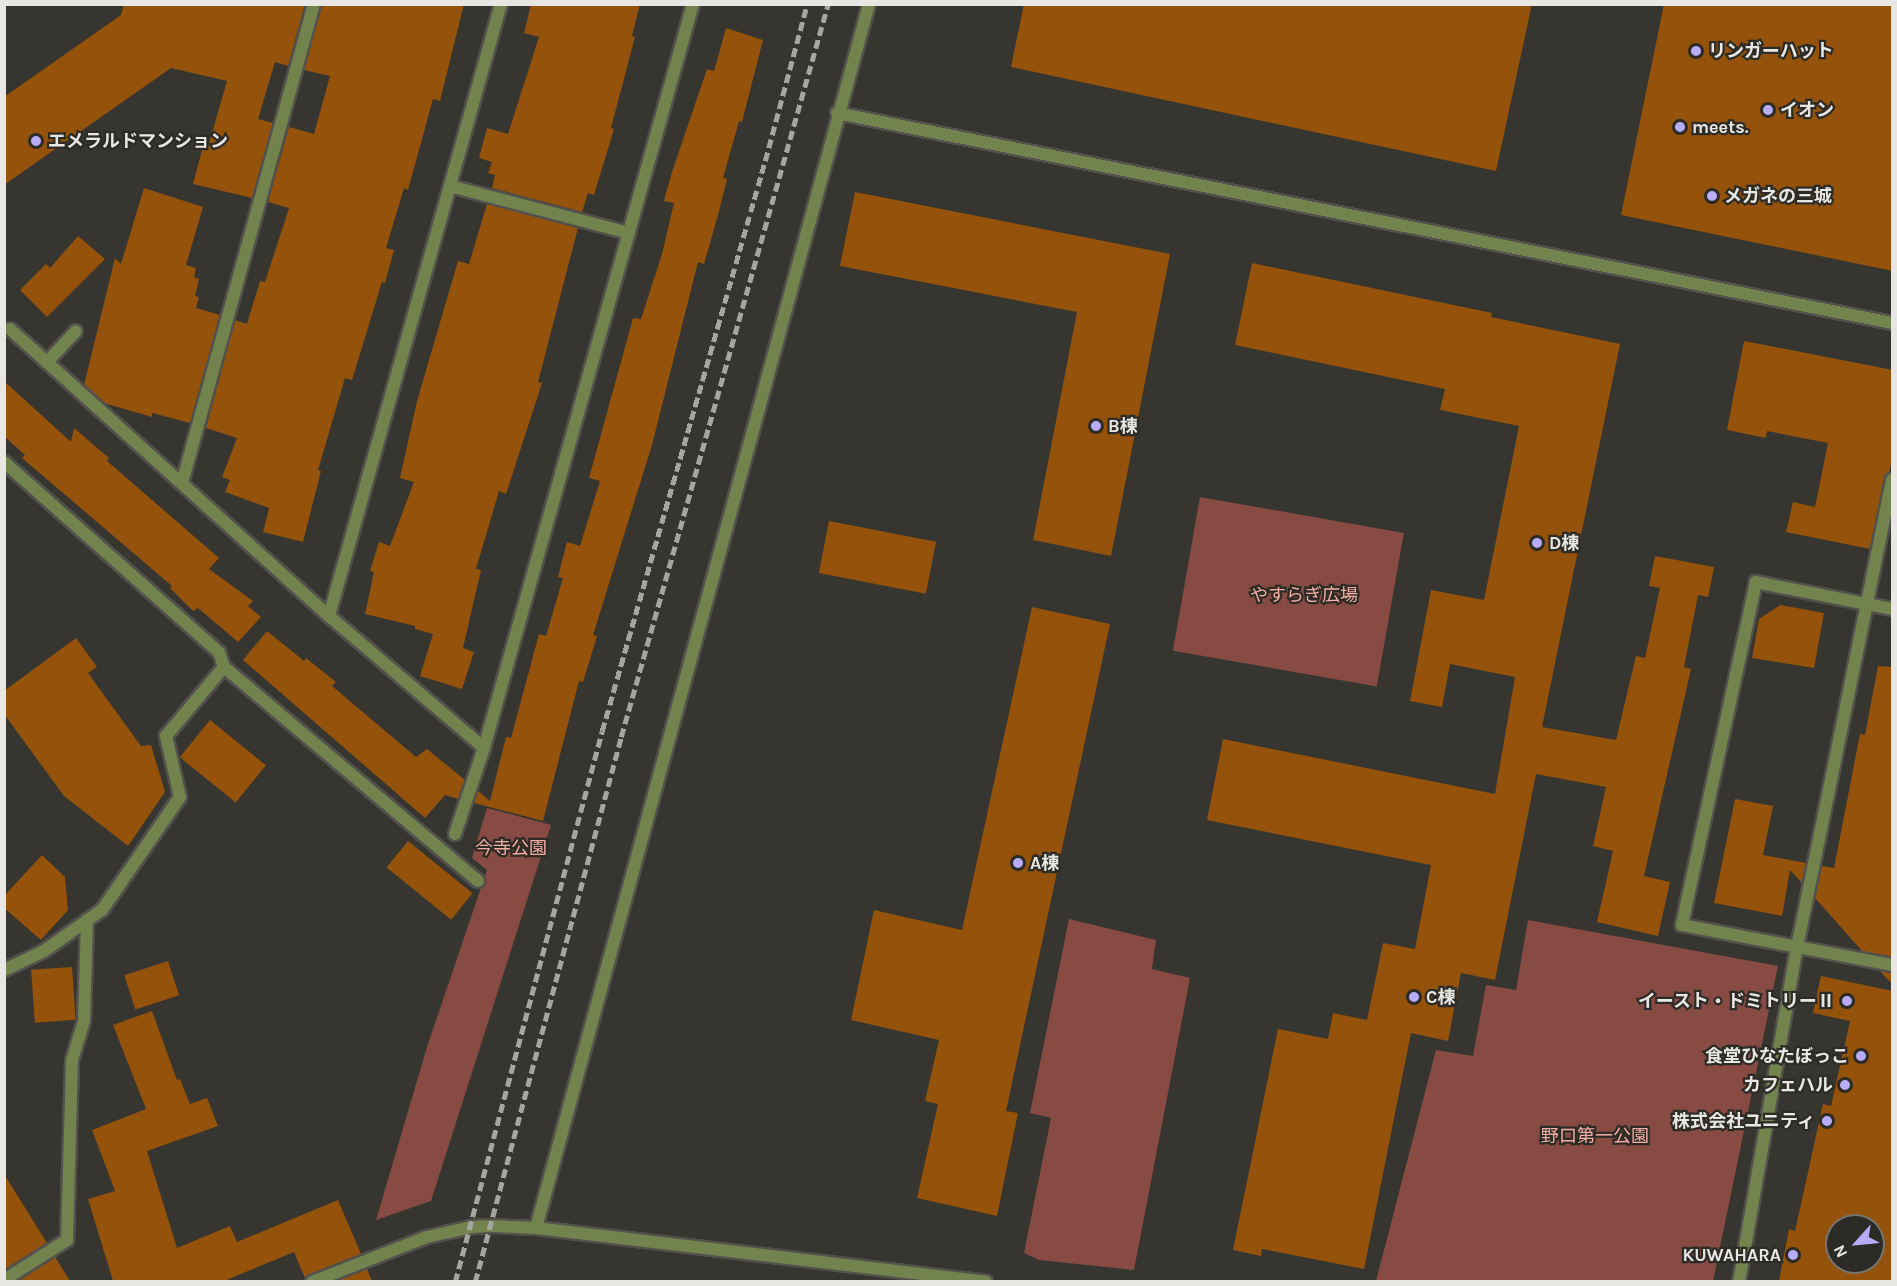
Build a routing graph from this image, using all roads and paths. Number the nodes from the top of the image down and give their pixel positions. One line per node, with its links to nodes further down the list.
1 (314, 4): 14 (street)
2 (501, 4): 6 (street)
3 (693, 4): 7 (street)
4 (869, 4): 5 (street)
5 (837, 113): 8 (street); 26 (street)
6 (450, 186): 7 (street); 17 (street)
7 (629, 233): 19 (street)
8 (1893, 323)
9 (10, 329): 11 (street)
10 (76, 331): 11 (street)
11 (47, 362): 14 (street)
12 (4, 462): 18 (street)
13 (1893, 480): 15 (street)
14 (182, 483): 17 (street)
15 (1866, 603): 16 (street); 23 (street); 23 (street)
16 (1893, 609)
17 (329, 616): 19 (street)
18 (224, 667): 21 (street); 22 (street)
19 (484, 748): 20 (street)
20 (455, 834)
21 (478, 881)
22 (87, 920): 25 (street); 27 (street)
23 (1797, 947): 24 (street); 30 (street)
24 (1893, 965)
25 (4, 970)
26 (536, 1228): 28 (street); 29 (street)
27 (4, 1280)
28 (312, 1281)
29 (986, 1281)
30 (1739, 1281)

